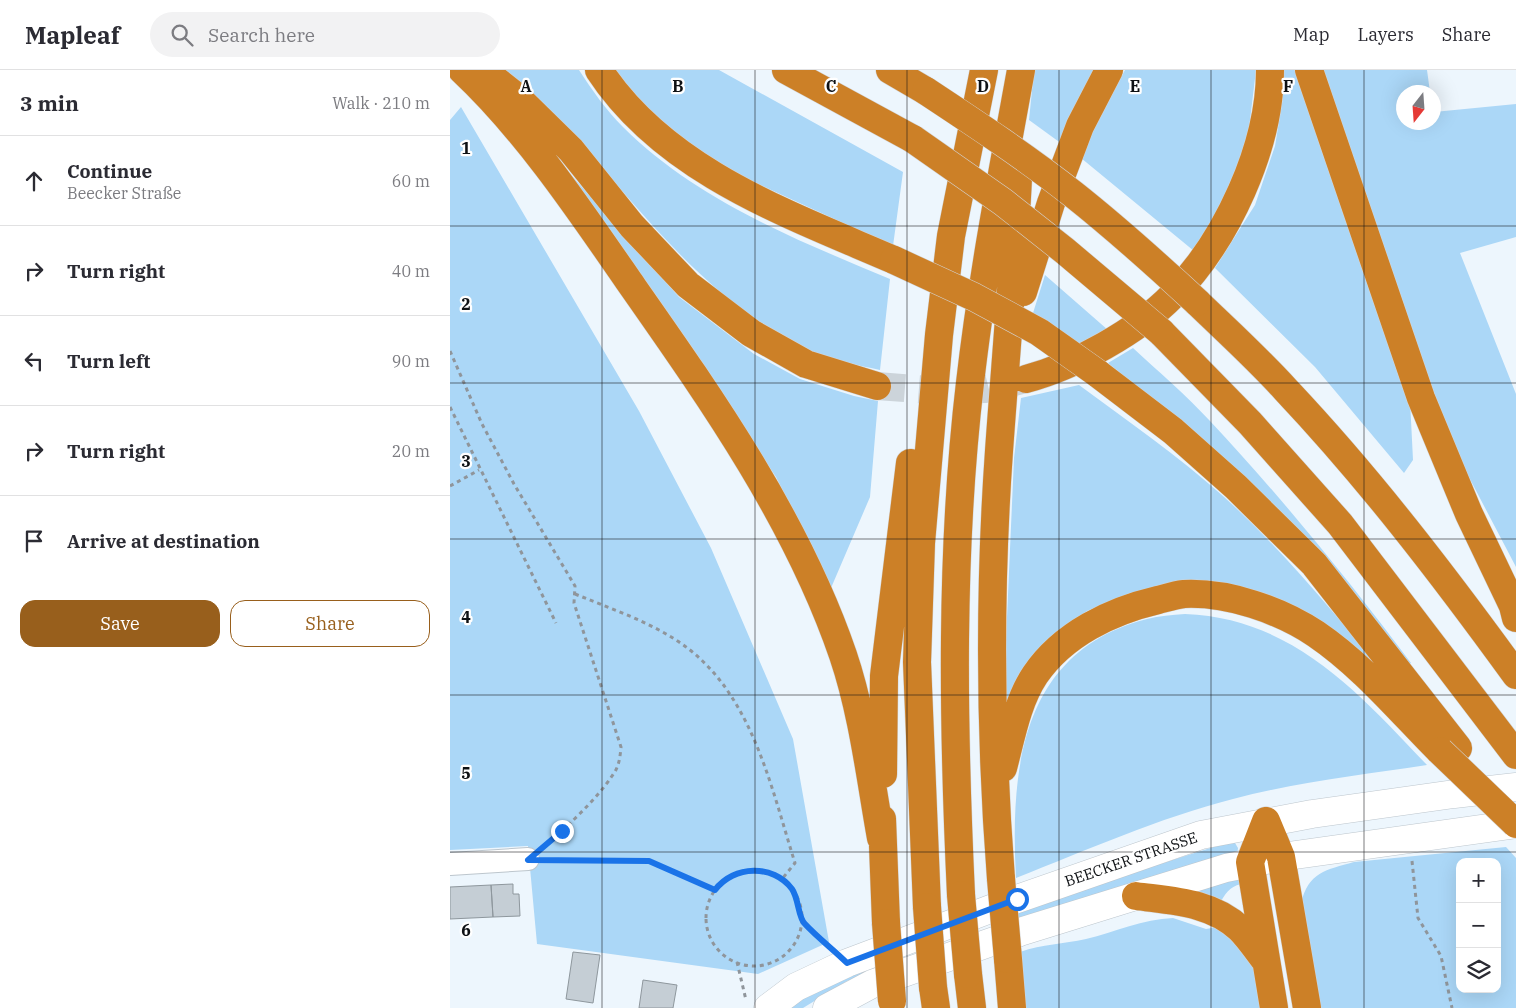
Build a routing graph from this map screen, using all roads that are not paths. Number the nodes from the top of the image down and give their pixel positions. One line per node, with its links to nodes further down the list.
1 (462, 70): 26 (highway)
2 (483, 70): 16 (highway)
3 (599, 70): 20 (highway, bridge)
4 (786, 70): 19 (highway, bridge)
5 (890, 70): 12 (highway)
6 (903, 70): 12 (highway)
7 (984, 70): 13 (highway)
8 (1022, 70): 14 (highway); 37 (highway, bridge)
9 (1109, 70): 14 (highway)
10 (1270, 70): 15 (highway)
11 (1309, 70): 17 (highway)
12 (926, 91): 18 (highway, bridge)
13 (939, 335): 26 (highway); 33 (highway, bridge)
14 (1009, 342): 22 (highway)
15 (1026, 379)
16 (877, 386)
17 (1516, 618)
18 (1516, 675)
19 (1511, 748)
20 (1450, 750): 22 (highway); 23 (highway); 25 (highway, bridge)
21 (1516, 788): 24 (street, BEECKER STRASSE)
22 (995, 796): 38 (highway, bridge)
23 (1516, 819)
24 (1266, 821): 27 (highway); 29 (highway); 35 (street, BEECKER STRASSE)
25 (1516, 824): 27 (street)
26 (881, 838): 34 (highway, bridge)
27 (1282, 857): 29 (street); 40 (highway)
28 (528, 860): 30 (street)
29 (1250, 862): 31 (street); 32 (highway)
30 (450, 864)
31 (1136, 896): 32 (highway); 36 (street)
32 (1267, 962): 39 (highway)
33 (934, 997)
34 (892, 1005)
35 (768, 1008)
36 (827, 1008)
37 (972, 1008)
38 (1012, 1008)
39 (1274, 1008)
40 (1307, 1008)

